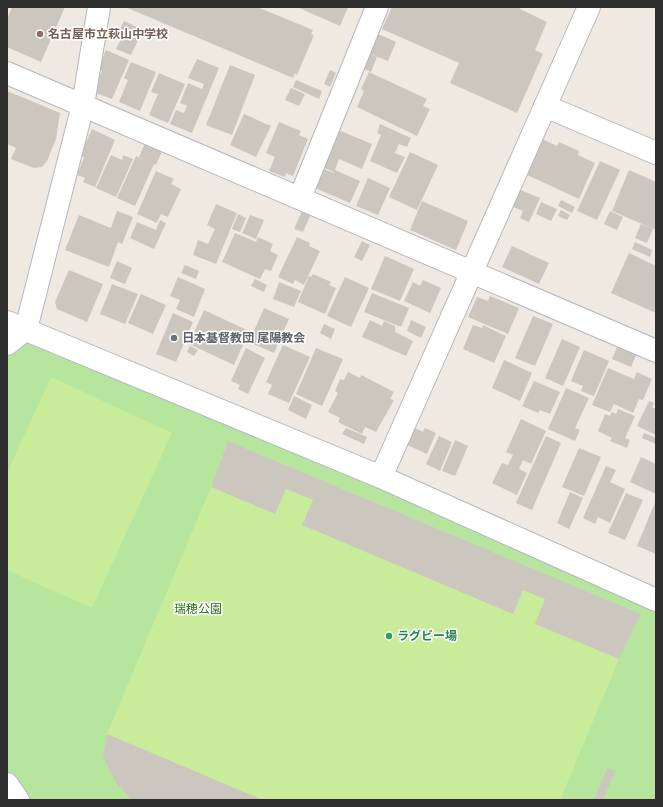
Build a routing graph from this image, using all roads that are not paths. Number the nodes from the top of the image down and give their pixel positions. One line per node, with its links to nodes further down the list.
1 (99, 7): 5 (street)
2 (377, 7): 8 (street)
3 (589, 7): 6 (street)
4 (7, 73): 5 (street)
5 (83, 105): 8 (street); 10 (street)
6 (546, 106): 7 (street); 9 (street)
7 (656, 153)
8 (300, 198): 9 (street)
9 (472, 272): 12 (street); 13 (street)
10 (16, 326): 11 (street); 13 (street)
11 (7, 344)
12 (656, 351)
13 (381, 478): 14 (street)
14 (656, 600)
15 (7, 784): 16 (street)
16 (18, 800)

